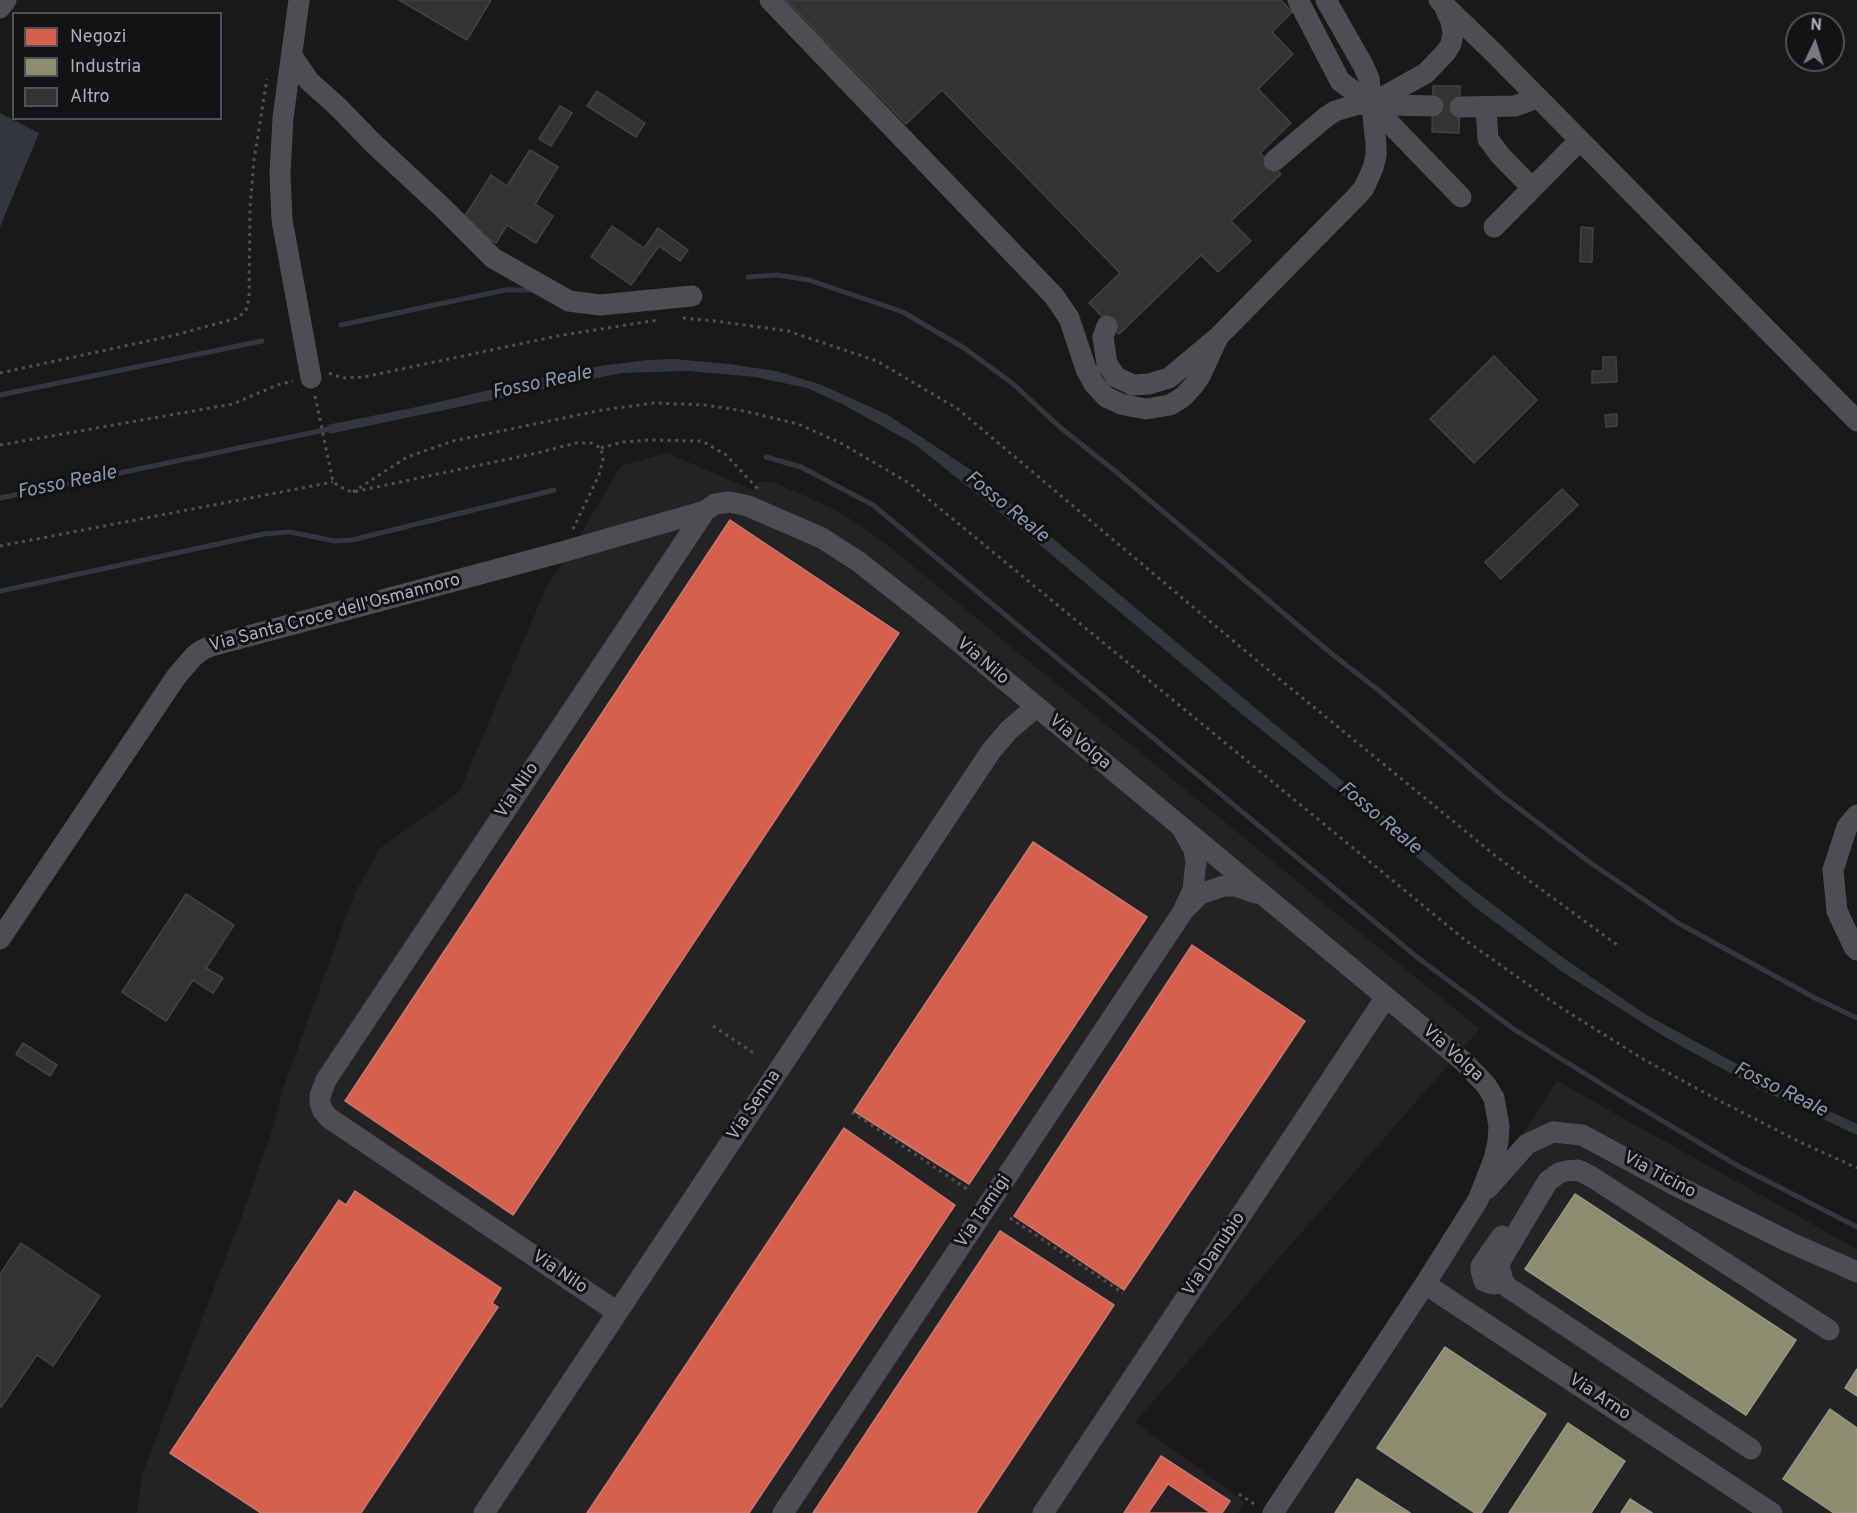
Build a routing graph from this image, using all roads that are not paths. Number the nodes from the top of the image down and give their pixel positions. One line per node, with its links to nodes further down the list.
1 (6, 0): 7 (street)
2 (299, 0): 8 (street)
3 (770, 0): 21 (street)
4 (1298, 0): 10 (street)
5 (1326, 0): 10 (street)
6 (1439, 0): 9 (street); 10 (street)
7 (0, 8)
8 (292, 56): 19 (street); 22 (street)
9 (1534, 94): 13 (street); 14 (street)
10 (1371, 104): 11 (street); 15 (street); 17 (street); 21 (street)
11 (1433, 106)
12 (1460, 107): 13 (street)
13 (1486, 107): 16 (street)
14 (1579, 141): 16 (street); 23 (street)
15 (1274, 161)
16 (1532, 188): 18 (street)
17 (1461, 197)
18 (1494, 227)
19 (692, 296)
20 (1107, 326): 21 (street)
21 (1218, 337)
22 (311, 375)
23 (1857, 421)
24 (705, 511): 25 (street, Via Nilo); 30 (street, Via Santa Croce dell'Osmannoro); 38 (street, Via Nilo)
25 (1036, 707): 27 (street, Via Volga); 38 (street, Via Senna)
26 (1857, 815): 31 (street)
27 (1180, 827): 28 (street, Via Volga); 29 (street, Via Tamigi)
28 (1268, 899): 29 (street, Via Tamigi); 32 (street, Via Volga)
29 (1184, 910): 43 (street, Via Tamigi)
30 (0, 939)
31 (1857, 950)
32 (1386, 997): 33 (street, Via Volga); 44 (street, Via Danubio)
33 (1478, 1200): 35 (street, Via Ticino); 37 (street, Via Volga)
34 (1507, 1231): 36 (street)
35 (1857, 1272)
36 (1503, 1281): 39 (street); 40 (street)
37 (1425, 1284): 41 (street, Via Volga); 45 (street, Via Arno)
38 (617, 1312): 42 (street, Via Senna)
39 (1829, 1330)
40 (1751, 1449)
41 (1266, 1510)
42 (484, 1513)
43 (783, 1513)
44 (1043, 1513)
45 (1772, 1513)

